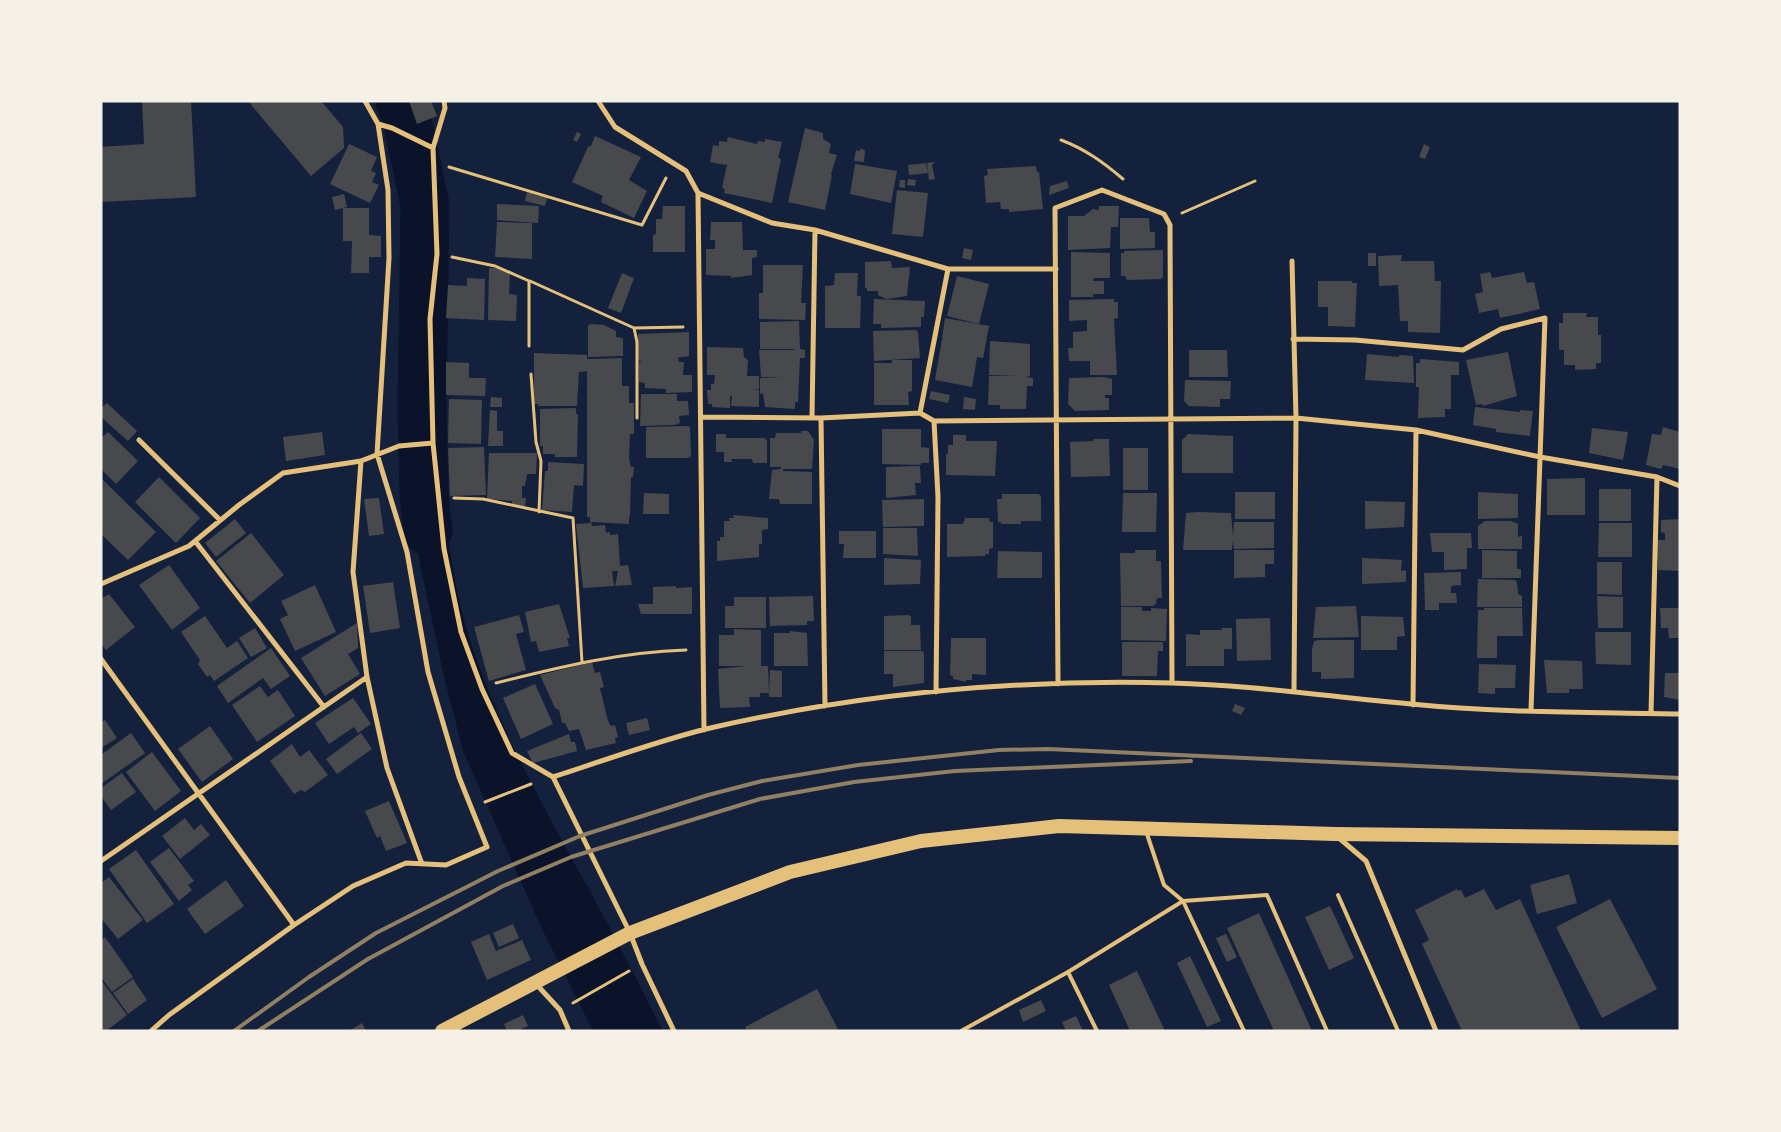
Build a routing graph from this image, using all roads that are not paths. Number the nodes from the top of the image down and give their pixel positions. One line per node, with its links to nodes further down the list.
1 (364, 101): 4 (street)
2 (444, 101): 5 (street)
3 (598, 101): 6 (street)
4 (378, 124): 5 (street); 23 (street)
5 (432, 148): 22 (street)
6 (698, 193): 7 (street); 13 (street)
7 (815, 230): 9 (street); 14 (street)
8 (1292, 261): 11 (street)
9 (948, 269): 10 (street); 12 (street)
10 (1056, 269): 16 (street); 19 (street)
11 (1293, 339): 17 (street); 24 (street)
12 (920, 413): 15 (street); 18 (street)
13 (701, 417): 14 (street); 43 (street)
14 (812, 418): 15 (street)
15 (821, 418): 38 (street)
16 (1172, 418): 17 (street); 19 (street); 33 (street)
17 (1296, 418): 20 (street); 35 (street)
18 (934, 421): 19 (street); 36 (street)
19 (1056, 422): 34 (street)
20 (1416, 430): 24 (street); 37 (street)
21 (138, 440): 28 (street)
22 (433, 443): 23 (street); 44 (street)
23 (377, 454): 25 (street); 50 (street)
24 (1540, 457): 26 (street); 40 (street)
25 (361, 461): 28 (street); 32 (street)
26 (1657, 477): 27 (street); 41 (street)
27 (1680, 486)
28 (220, 520): 29 (street)
29 (195, 541): 30 (street); 39 (street)
30 (101, 584)
31 (101, 659): 45 (street)
32 (368, 677): 39 (street); 50 (street)
33 (1172, 683): 34 (street); 35 (street)
34 (1058, 684): 36 (street)
35 (1294, 690): 37 (street)
36 (936, 692): 38 (street)
37 (1413, 704): 40 (street)
38 (825, 706): 43 (street)
39 (324, 707): 45 (street)
40 (1531, 710): 41 (street)
41 (1651, 713): 42 (street)
42 (1680, 714)
43 (704, 730): 44 (street)
44 (553, 777): 54 (street)
45 (200, 794): 49 (street); 53 (street)
46 (1145, 828): 47 (highway); 52 (lane); 54 (highway)
47 (1335, 834): 48 (highway); 67 (street)
48 (1680, 838)
49 (101, 861)
50 (422, 864): 53 (street)
51 (1338, 895): 66 (lane)
52 (1183, 901): 55 (lane); 64 (lane); 65 (lane)
53 (294, 925): 58 (street)
54 (626, 935): 56 (highway); 61 (street)
55 (1068, 972): 62 (lane); 63 (lane)
56 (535, 983): 57 (highway); 60 (street)
57 (462, 1026): 59 (highway)
58 (151, 1031)
59 (442, 1031)
60 (569, 1031)
61 (674, 1031)
62 (961, 1031)
63 (1097, 1031)
64 (1244, 1031)
65 (1327, 1031)
66 (1398, 1031)
67 (1436, 1031)

